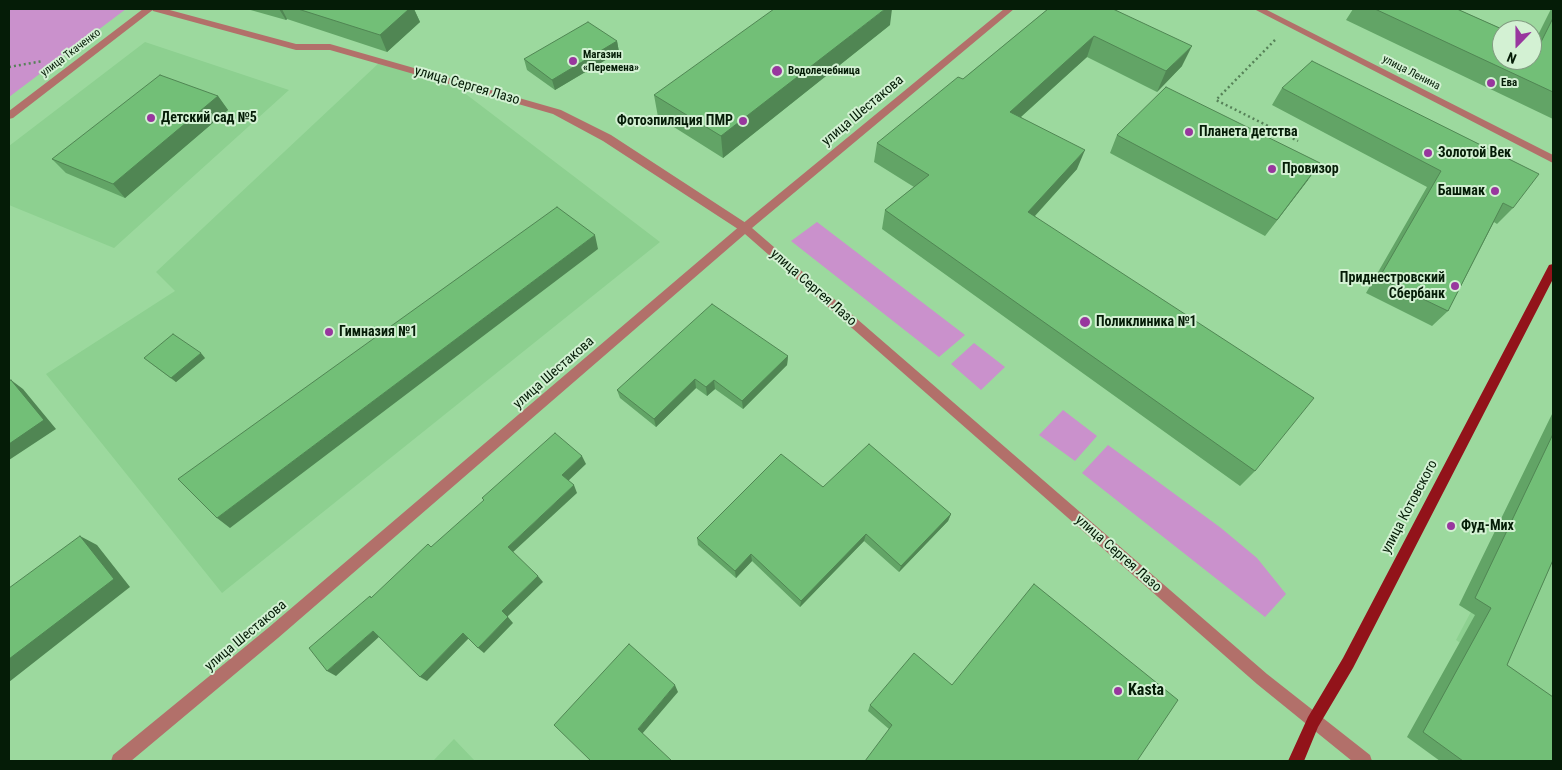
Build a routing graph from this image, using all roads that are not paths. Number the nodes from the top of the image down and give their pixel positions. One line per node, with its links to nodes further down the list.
1 (149, 9): 5 (street, улица Ткаченко)
2 (156, 9): 7 (street, улица Сергея Лазо)
3 (1009, 9): 7 (street, улица Шестакова)
4 (1258, 9): 6 (street, улица Ленина)
5 (9, 116)
6 (1553, 159)
7 (745, 228): 9 (street, улица Сергея Лазо); 10 (street, улица Шестакова)
8 (1553, 268): 9 (main road, улица Котовского)
9 (1313, 722): 11 (main road, улица Котовского); 12 (street, улица Сергея Лазо)
10 (119, 761)
11 (1296, 761)
12 (1364, 761)

